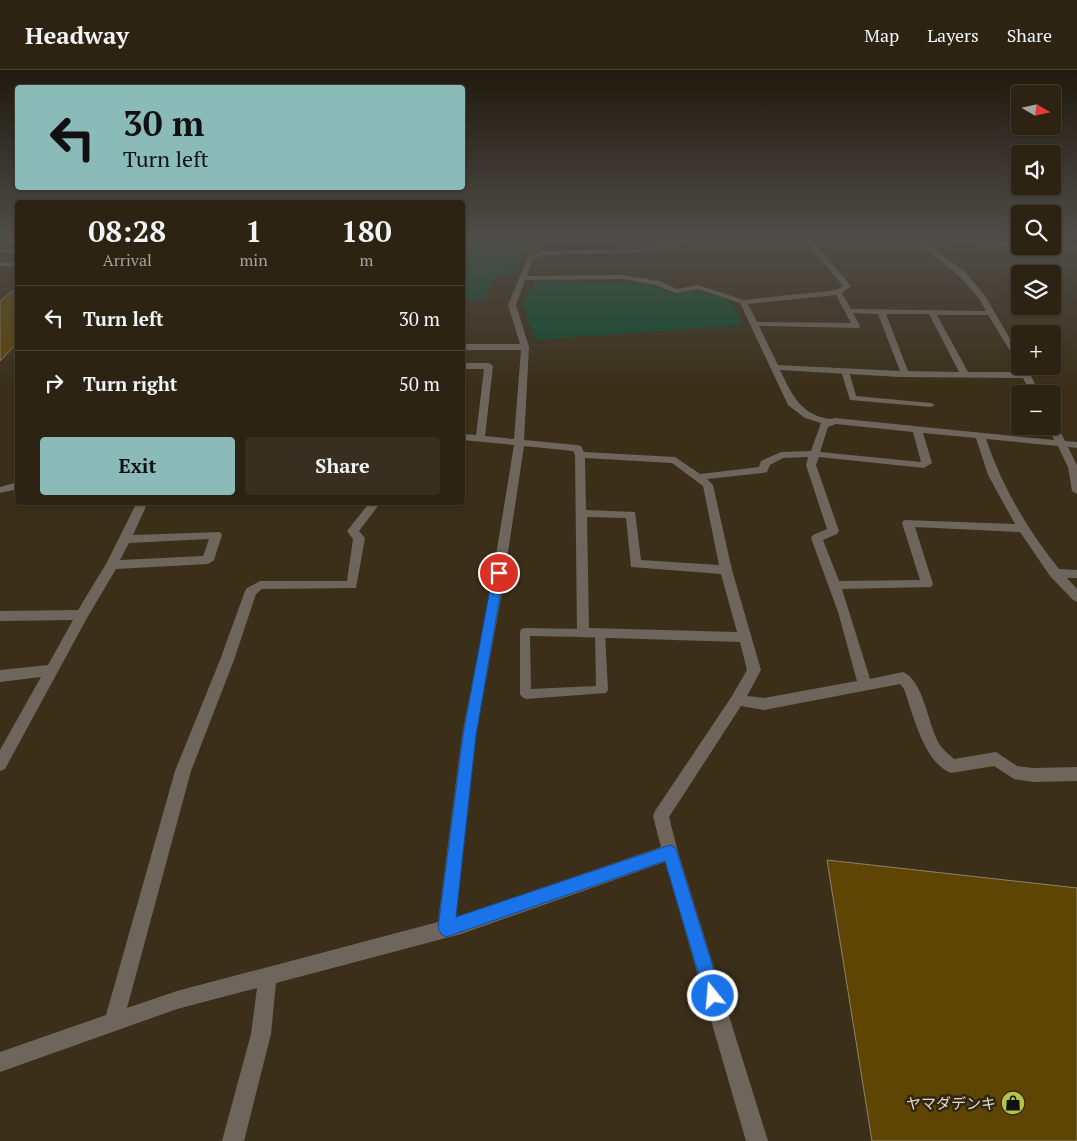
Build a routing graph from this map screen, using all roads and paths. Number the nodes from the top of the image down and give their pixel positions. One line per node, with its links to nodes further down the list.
1 (520, 287): 13 (street)
2 (666, 287): 6 (street)
3 (846, 287): 5 (street)
4 (971, 287): 10 (street)
5 (838, 292): 6 (street); 7 (street)
6 (744, 302): 11 (street)
7 (849, 312): 8 (street); 11 (street)
8 (881, 312): 9 (street); 19 (street)
9 (932, 312): 10 (street); 20 (street)
10 (992, 313): 14 (street)
11 (756, 324): 16 (street)
12 (465, 347): 13 (street)
13 (525, 347): 28 (street)
14 (1011, 347)
15 (465, 366): 27 (street)
16 (774, 367): 18 (street); 22 (street)
17 (1011, 369): 20 (street)
18 (845, 371): 19 (street); 21 (lane)
19 (905, 374): 20 (street)
20 (965, 375)
21 (931, 404)
22 (827, 422): 23 (street); 31 (street)
23 (917, 429): 25 (street); 31 (street)
24 (1057, 435): 29 (street)
25 (980, 436): 29 (street); 40 (street)
26 (465, 437): 27 (street)
27 (480, 439): 28 (street)
28 (519, 443): 32 (street); 60 (street)
29 (1062, 444): 30 (street); 36 (street)
30 (1077, 445)
31 (814, 454): 33 (street); 46 (street)
32 (580, 455): 33 (street); 39 (street)
33 (699, 477): 43 (street)
34 (15, 486): 35 (street)
35 (0, 490)
36 (1077, 491)
37 (142, 505): 41 (street)
38 (374, 505): 62 (street)
39 (581, 513): 43 (street); 50 (street)
40 (1025, 528): 44 (street); 46 (street)
41 (125, 539): 42 (street); 42 (street)
42 (112, 565): 48 (street)
43 (726, 570): 52 (street)
44 (1054, 573): 45 (street); 47 (street)
45 (1077, 574)
46 (834, 585): 55 (street)
47 (1077, 597)
48 (82, 615): 49 (street); 53 (street)
49 (0, 616)
50 (583, 633): 51 (street); 51 (lane)
51 (600, 633): 52 (street)
52 (746, 637): 56 (street)
53 (52, 670): 54 (street); 57 (street)
54 (0, 676)
55 (865, 684): 56 (street); 58 (street)
56 (736, 700): 59 (street)
57 (0, 764)
58 (1077, 774)
59 (670, 852): 60 (street); 65 (street)
60 (446, 928): 61 (street)
61 (267, 977): 62 (street); 64 (street)
62 (113, 1023): 63 (street)
63 (0, 1062)
64 (233, 1141)
65 (757, 1141)

